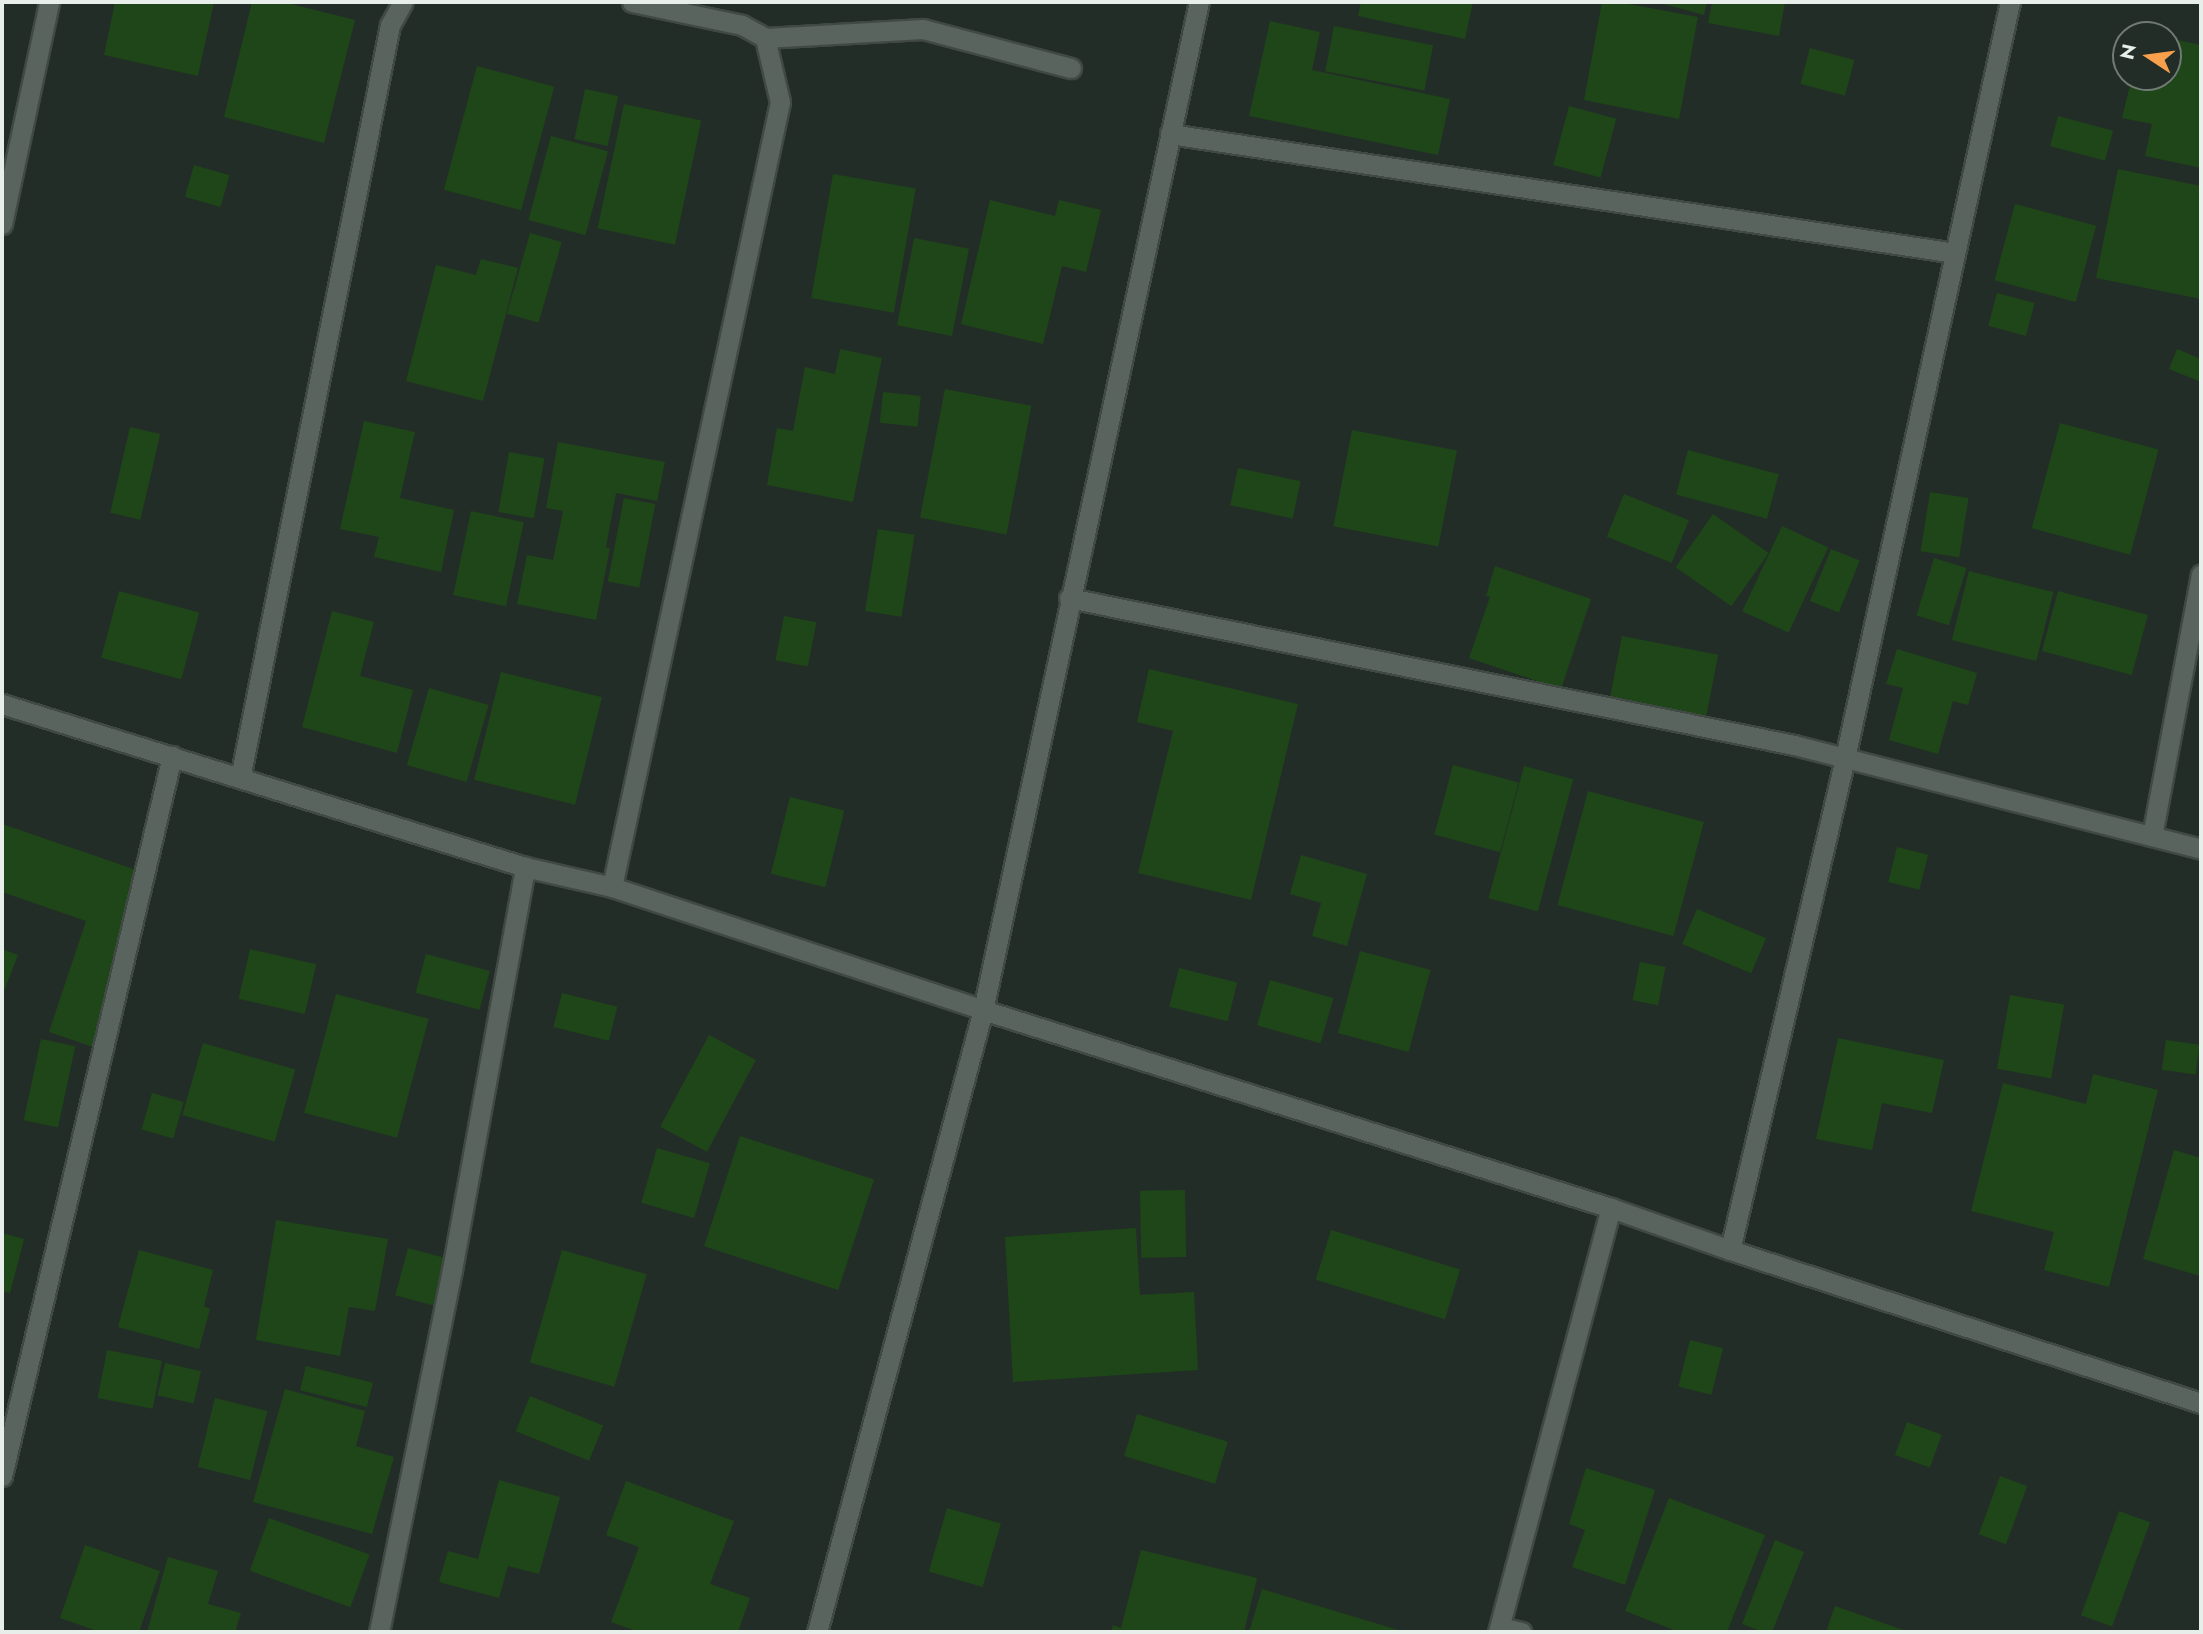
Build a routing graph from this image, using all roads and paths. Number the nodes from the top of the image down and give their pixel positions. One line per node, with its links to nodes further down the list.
1 (49, 2): 9 (street)
2 (403, 2): 16 (street)
3 (632, 2): 6 (street)
4 (1199, 2): 8 (street)
5 (2010, 2): 10 (street)
6 (765, 38): 7 (street); 20 (street)
7 (1071, 68)
8 (1170, 135): 10 (street); 12 (street)
9 (2, 224)
10 (1955, 253): 15 (street)
11 (2201, 575): 17 (street)
12 (1069, 598): 15 (street); 21 (street)
13 (2, 704): 14 (street)
14 (172, 756): 16 (street); 25 (street)
15 (1845, 758): 17 (street); 23 (street)
16 (240, 778): 19 (street)
17 (2152, 836): 18 (street)
18 (2201, 849)
19 (526, 867): 20 (street); 27 (street)
20 (612, 887): 21 (street)
21 (983, 1010): 22 (street); 28 (street)
22 (1611, 1208): 23 (street); 26 (street)
23 (1730, 1250): 24 (street)
24 (2201, 1403)
25 (2, 1476)
26 (1499, 1630): 29 (street)
27 (379, 1632)
28 (817, 1632)
29 (1521, 1632)

